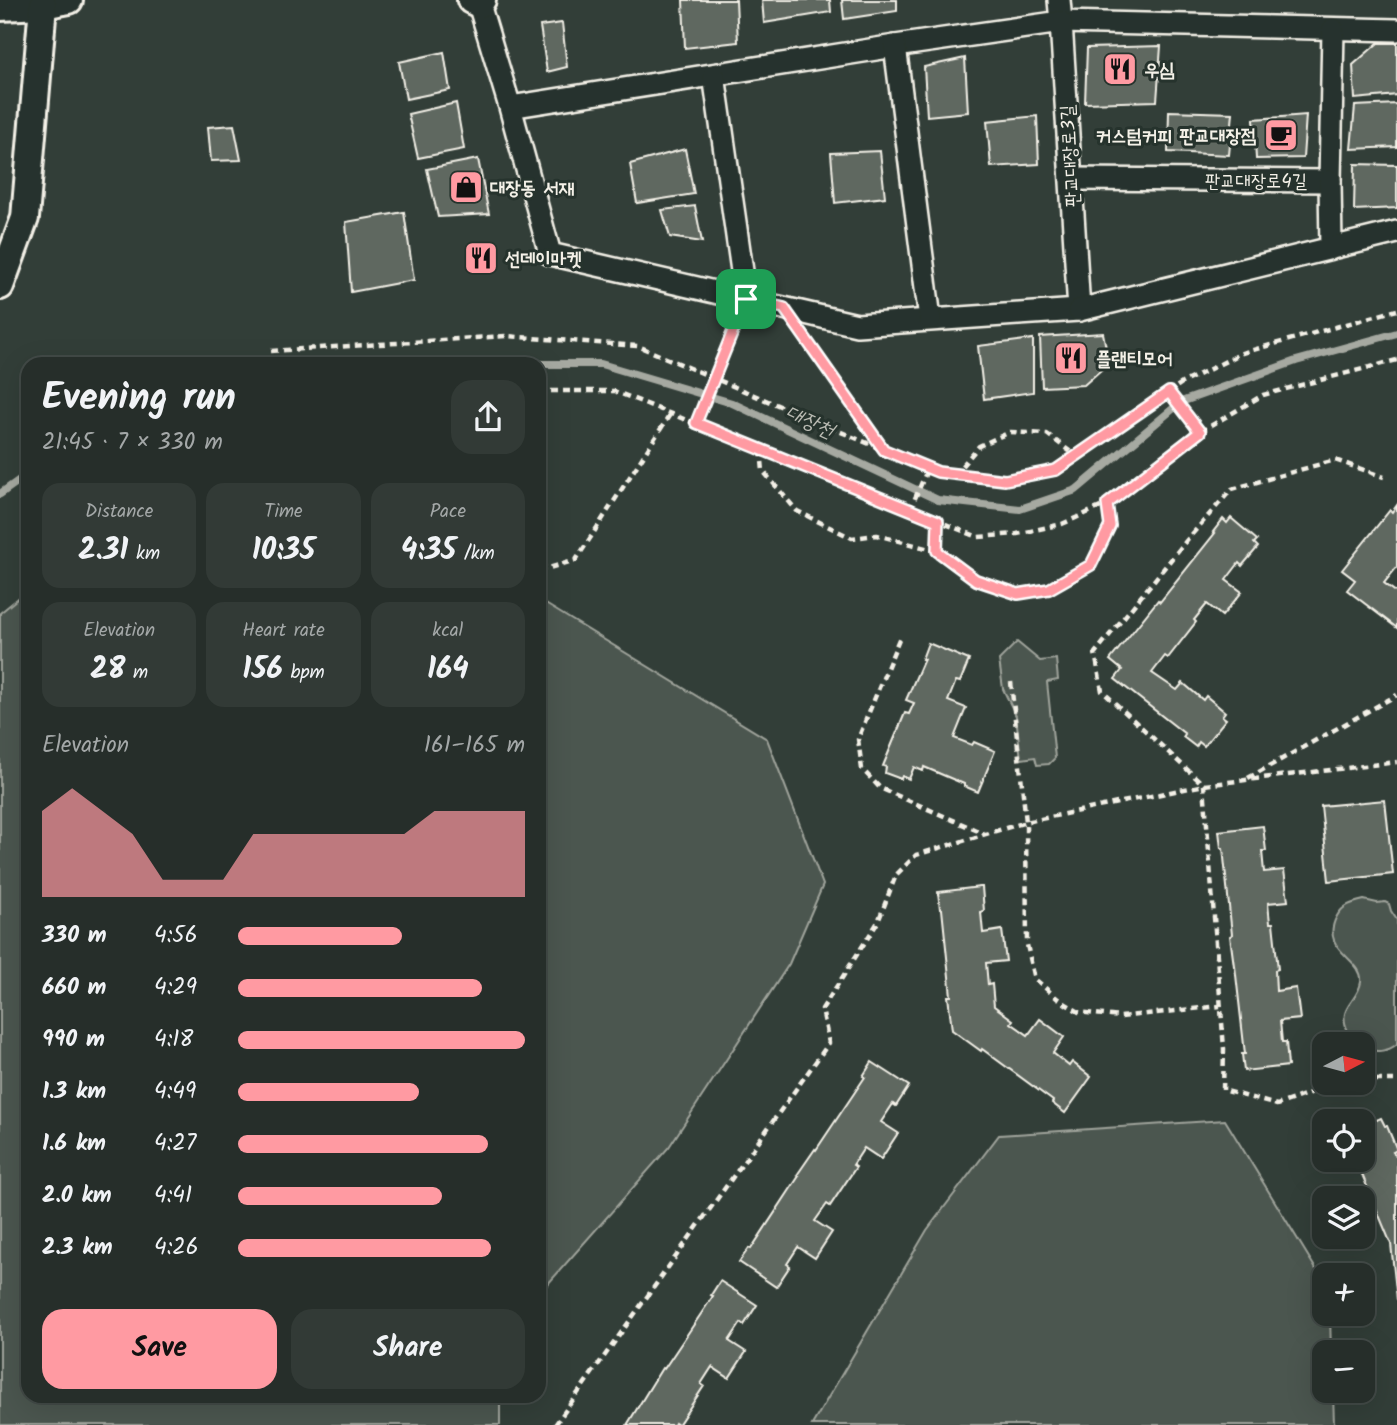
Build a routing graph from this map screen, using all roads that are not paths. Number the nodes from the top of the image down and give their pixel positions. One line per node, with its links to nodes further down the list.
1 (69, 0): 4 (street)
2 (1059, 0): 7 (street)
3 (477, 1): 12 (street)
4 (44, 2): 5 (street); 6 (street); 17 (street)
5 (0, 7)
6 (0, 21)
7 (1062, 22): 8 (street); 10 (street); 13 (street, 판교대장로3길)
8 (1333, 29): 9 (street); 14 (street, 판교대장로4길)
9 (1397, 30)
10 (894, 46): 11 (street); 20 (street)
11 (714, 75): 12 (street); 18 (street)
12 (510, 107): 18 (street)
13 (1071, 179): 14 (street, 판교대장로4길); 19 (street, 판교대장로3길)
14 (1330, 181): 16 (street)
15 (1397, 232): 16 (street)
16 (1331, 248): 19 (street)
17 (0, 286)
18 (746, 299): 20 (street)
19 (1079, 310): 20 (street)
20 (930, 319)

